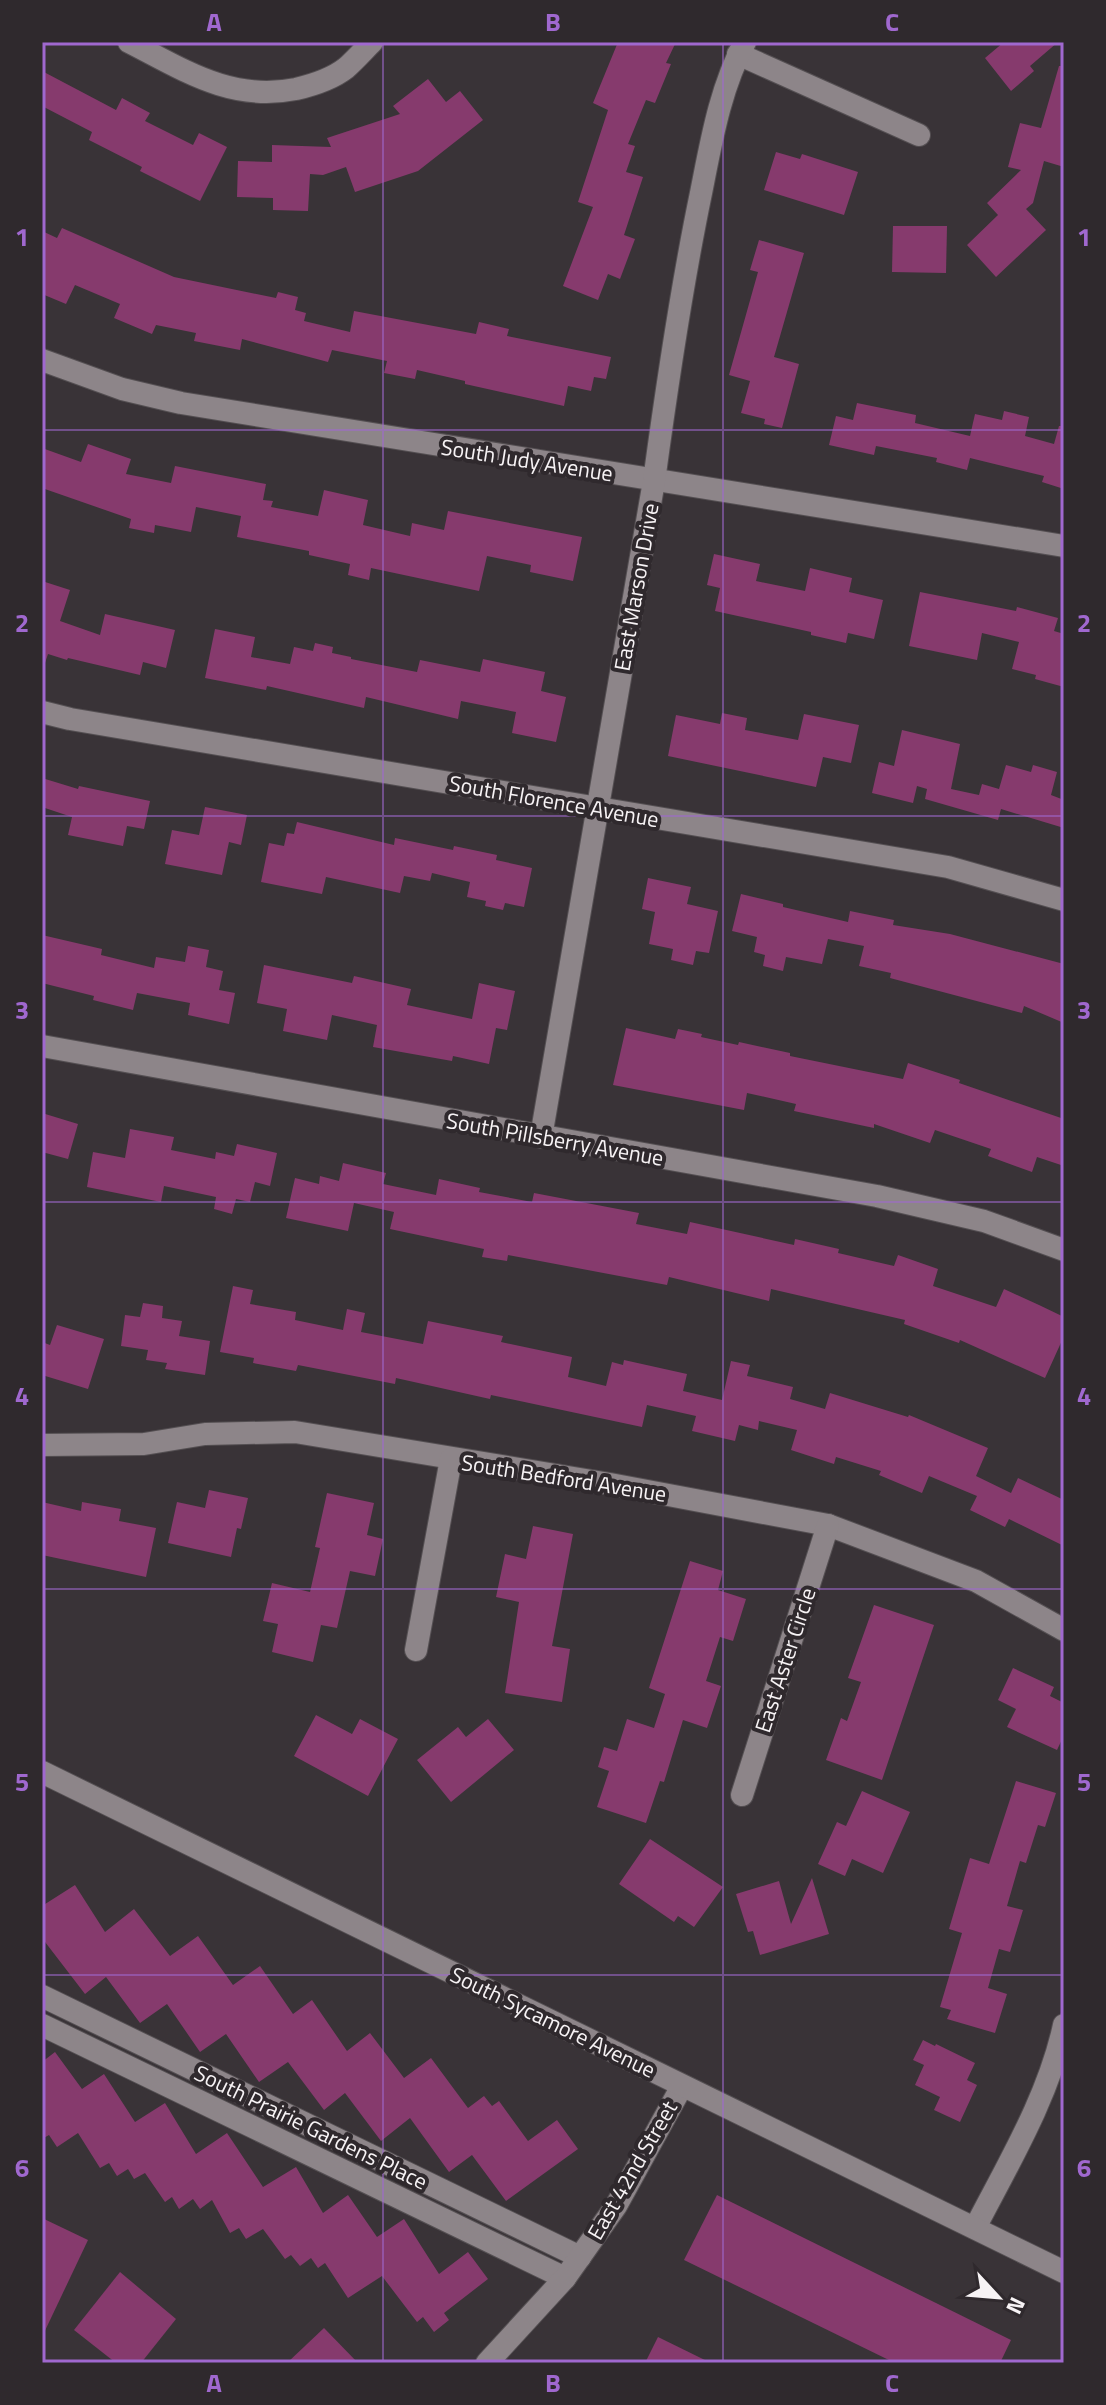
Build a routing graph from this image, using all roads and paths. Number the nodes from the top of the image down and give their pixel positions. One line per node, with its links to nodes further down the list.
1 (129, 42): 2 (street)
2 (372, 42)
3 (742, 48): 4 (street); 6 (street, East Marson Drive)
4 (919, 135)
5 (42, 360): 6 (street, South Judy Avenue)
6 (654, 481): 7 (street, South Judy Avenue); 9 (street, East Marson Drive)
7 (1064, 546)
8 (42, 712): 9 (street, South Florence Avenue)
9 (597, 808): 10 (street, South Florence Avenue); 12 (street, East Marson Drive)
10 (1064, 900)
11 (42, 1046): 12 (street, South Pillsberry Avenue)
12 (541, 1137): 13 (street, South Pillsberry Avenue)
13 (1064, 1250)
14 (42, 1445): 15 (street, South Bedford Avenue)
15 (451, 1459): 16 (street, South Bedford Avenue); 18 (street)
16 (828, 1525): 17 (street, South Bedford Avenue); 20 (street, East Aster Circle)
17 (1064, 1630)
18 (416, 1650)
19 (42, 1772): 24 (street, South Sycamore Avenue)
20 (742, 1795)
21 (42, 1996): 26 (street, South Prairie Gardens Place)
22 (42, 2025): 28 (street, South Prairie Gardens Place)
23 (1064, 2025): 25 (street)
24 (682, 2086): 25 (street, South Sycamore Avenue); 26 (street, East 42nd Street)
25 (975, 2228): 27 (street, South Sycamore Avenue)
26 (580, 2257): 28 (street, East 42nd Street)
27 (1064, 2272)
28 (565, 2278): 29 (street, East 42nd Street)
29 (487, 2363)

